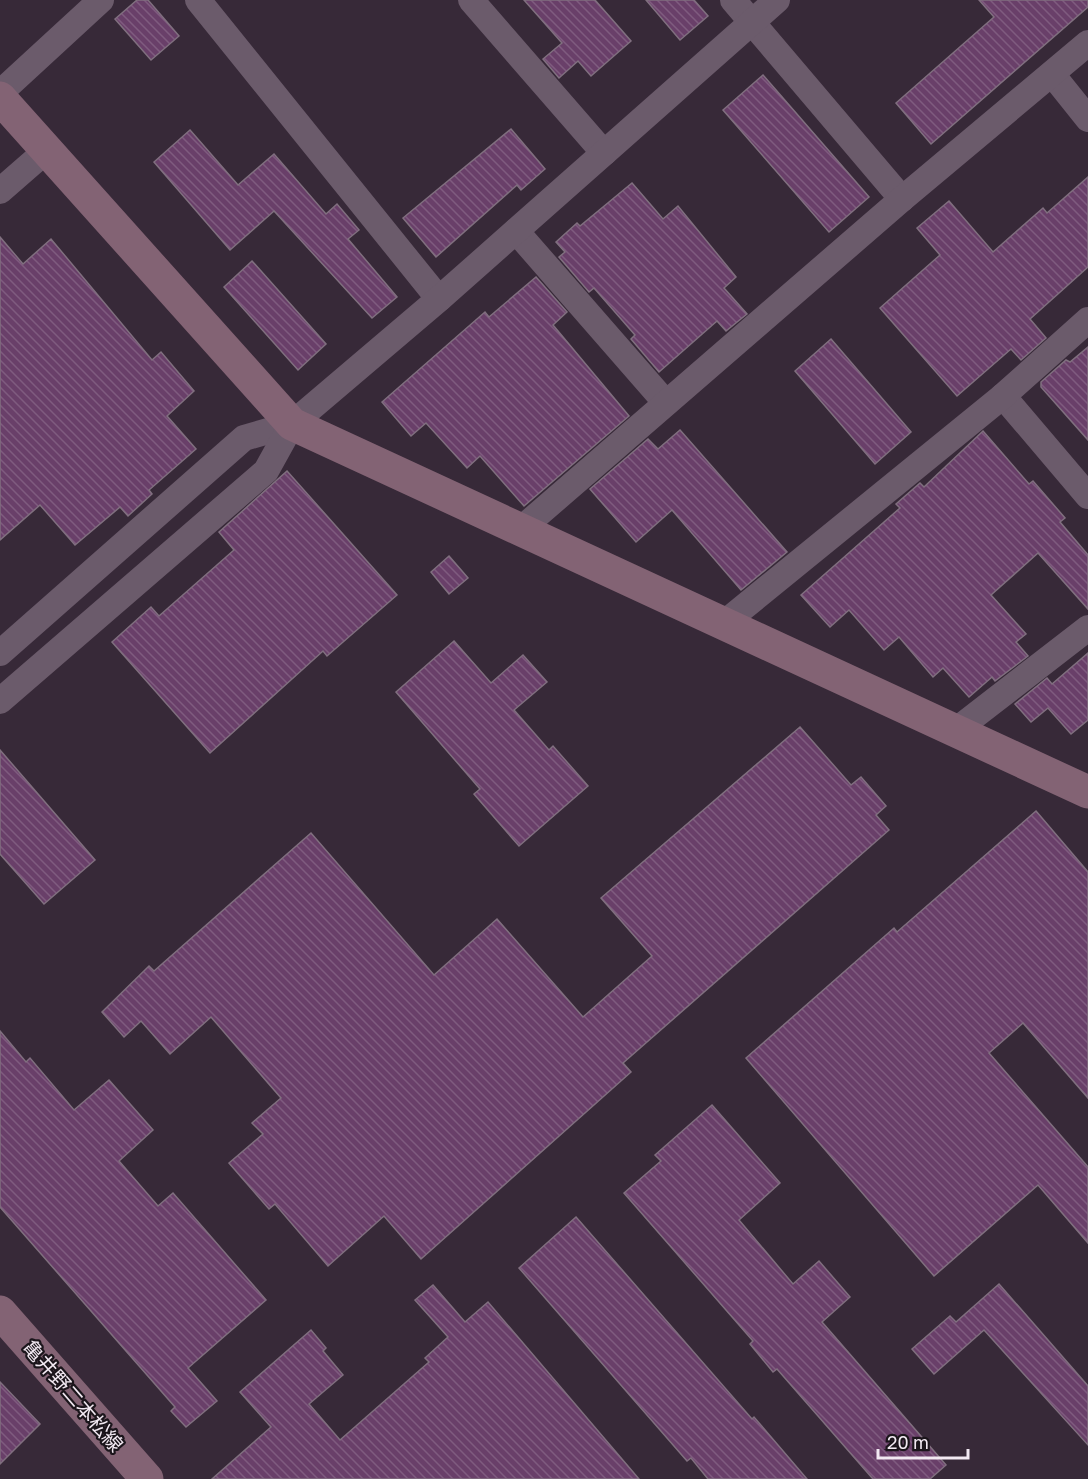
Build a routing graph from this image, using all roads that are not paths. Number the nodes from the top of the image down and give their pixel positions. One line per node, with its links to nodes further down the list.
1 (101, 0): 9 (street)
2 (198, 0): 17 (street)
3 (471, 0): 13 (street)
4 (733, 0): 6 (street)
5 (777, 0): 6 (street)
6 (752, 22): 13 (street); 15 (street)
7 (1088, 43): 8 (street)
8 (1052, 74): 11 (street); 15 (street)
9 (0, 93)
10 (0, 99): 12 (street)
11 (1088, 119)
12 (47, 150): 14 (street); 21 (street)
13 (604, 153): 16 (street)
14 (0, 191)
15 (902, 199): 20 (street)
16 (516, 231): 17 (street); 20 (street)
17 (440, 299): 21 (street)
18 (1088, 320): 19 (street)
19 (1003, 396): 22 (street); 24 (street)
20 (666, 403): 23 (street)
21 (292, 424): 23 (street); 26 (street); 27 (street)
22 (1088, 496)
23 (520, 530): 24 (street)
24 (723, 624): 28 (street)
25 (1088, 628): 28 (street)
26 (0, 653)
27 (0, 701)
28 (955, 731): 29 (street)
29 (1088, 792)
30 (0, 1312): 31 (street, 亀井野二本松線)
31 (147, 1479)

